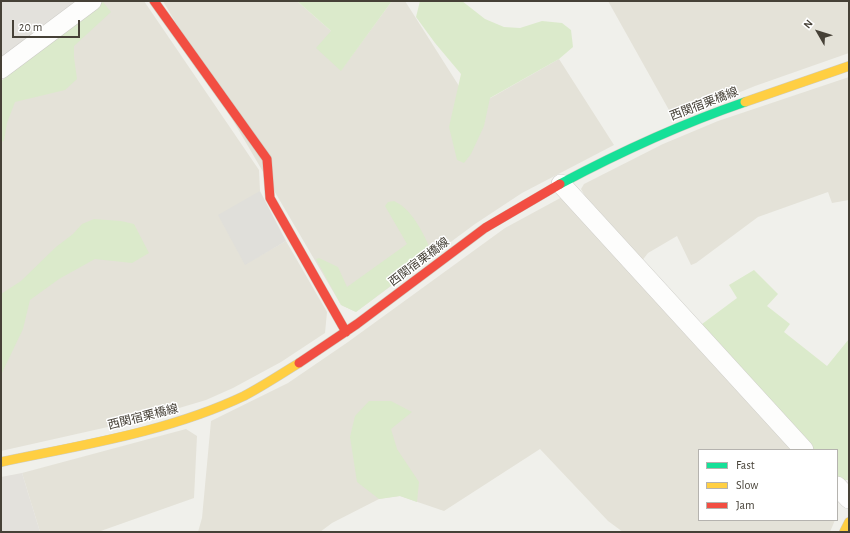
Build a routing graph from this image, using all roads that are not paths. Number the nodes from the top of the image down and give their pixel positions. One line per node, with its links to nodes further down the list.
1 (92, 1): 4 (street)
2 (154, 1): 6 (main road)
3 (849, 66): 5 (main road, 西関宿栗橋線)
4 (1, 69)
5 (560, 184): 6 (main road, 西関宿栗橋線); 7 (street)
6 (346, 332): 8 (main road, 西関宿栗橋線)
7 (803, 449)
8 (1, 462)
9 (838, 487): 10 (street)
10 (849, 499)
11 (849, 522): 12 (main road)
12 (844, 532)

